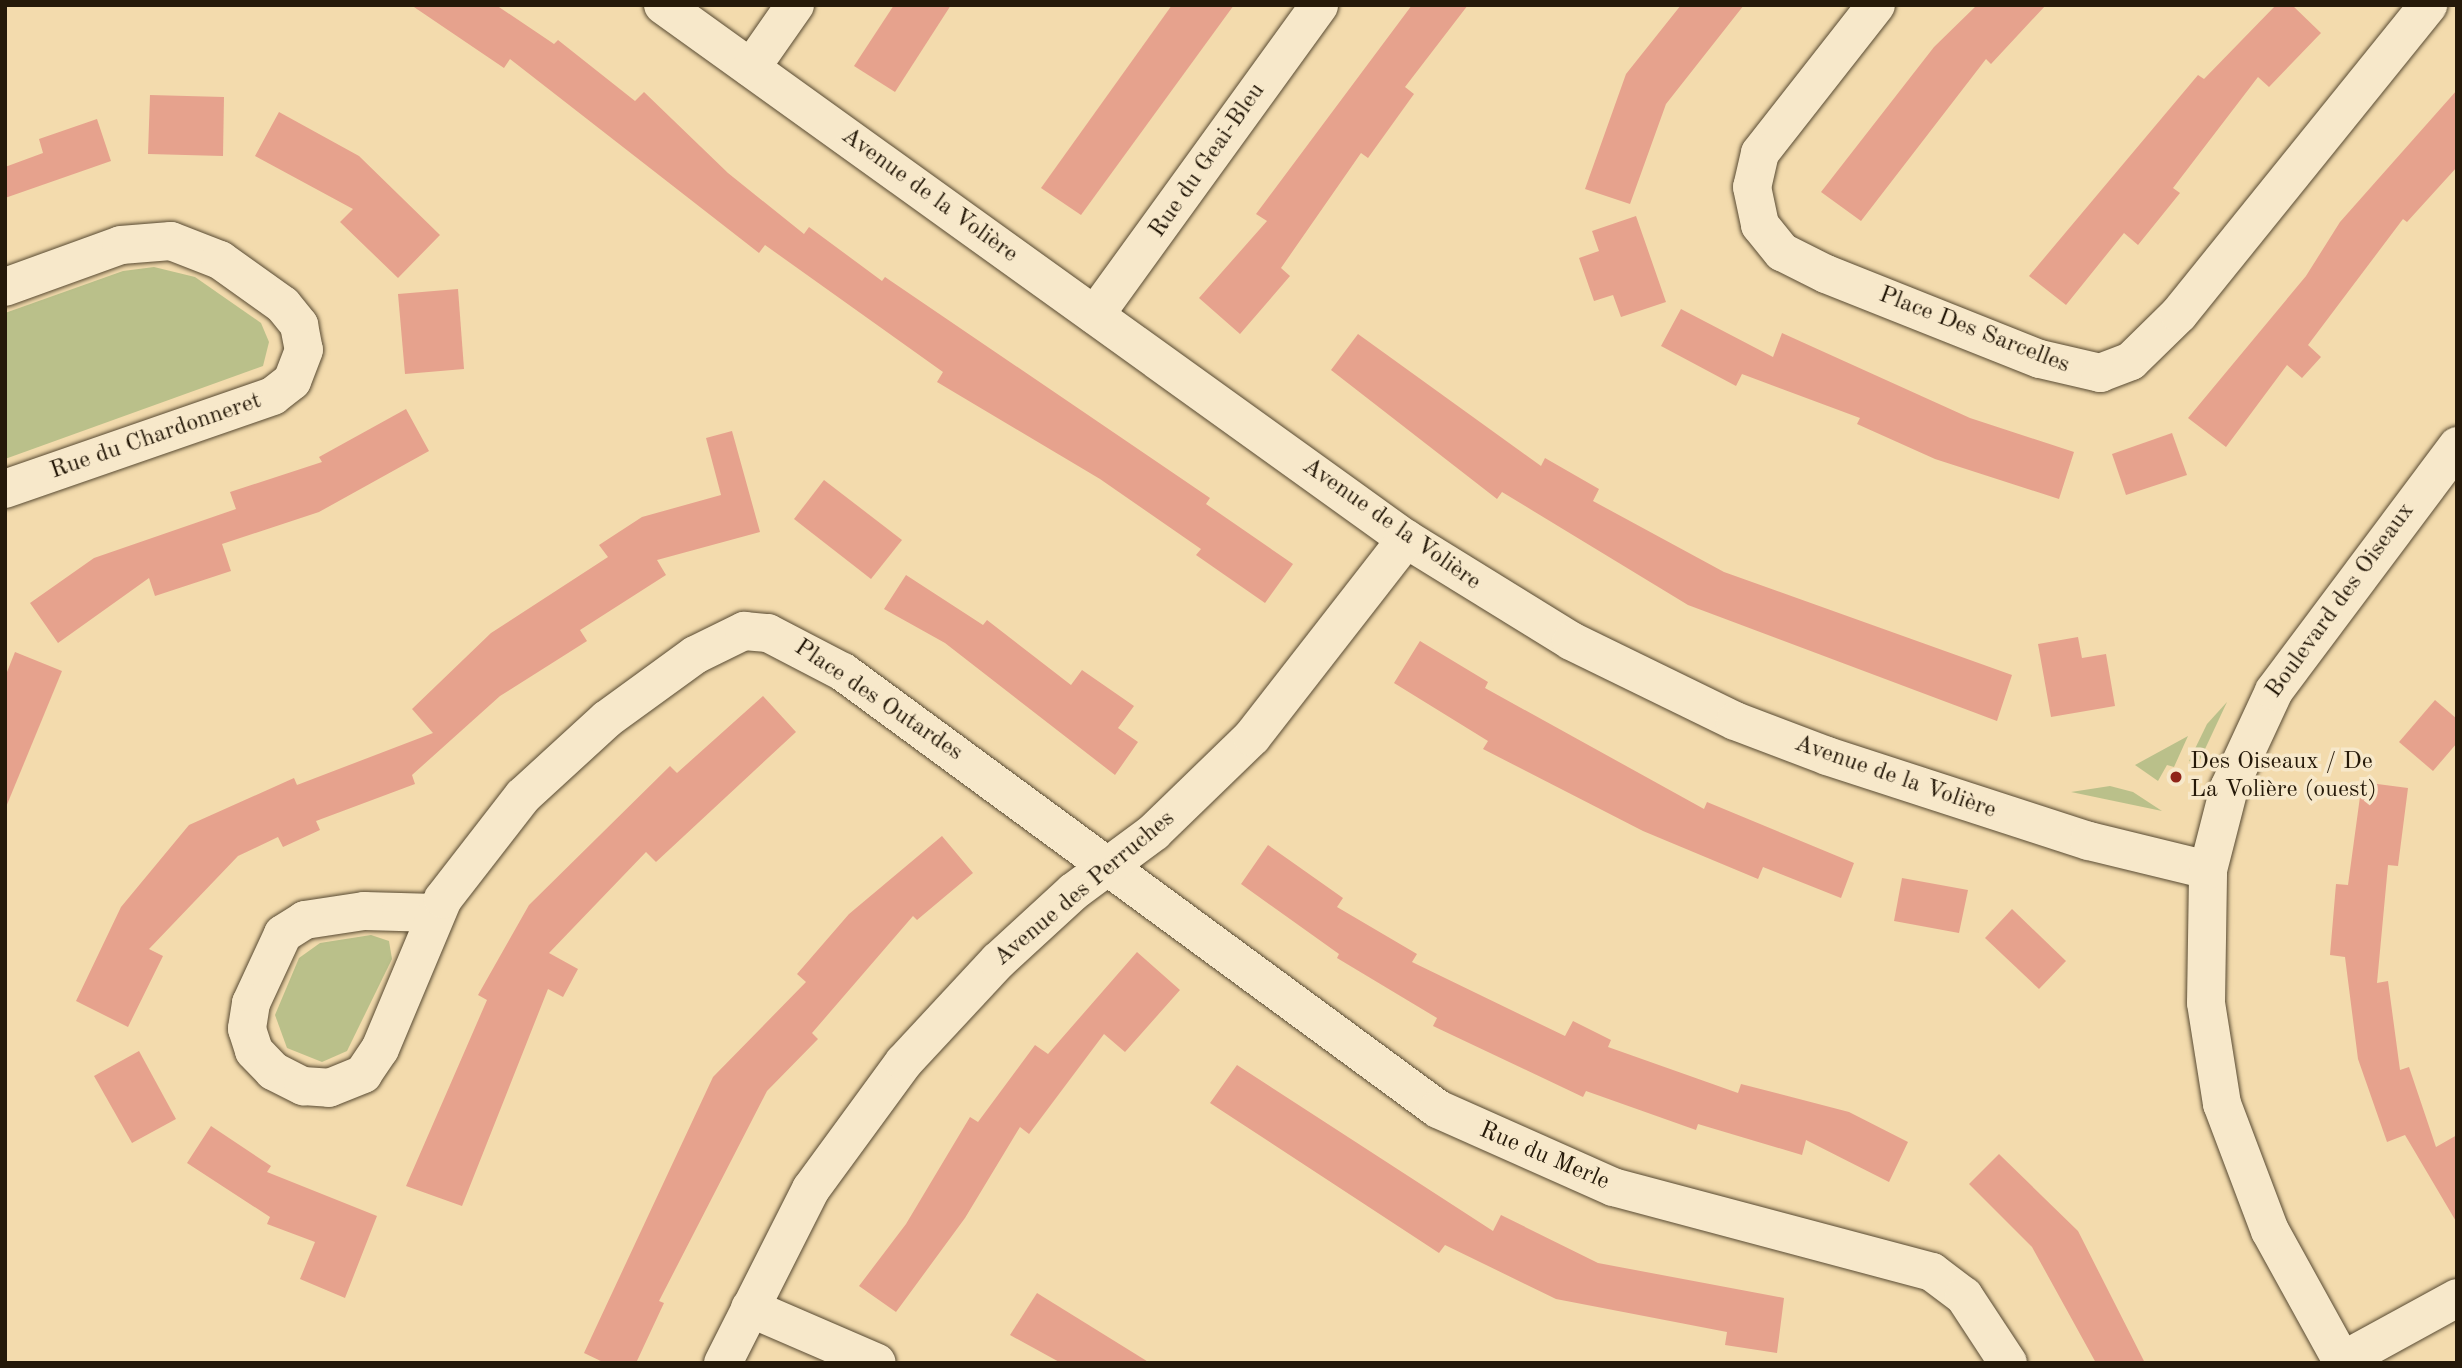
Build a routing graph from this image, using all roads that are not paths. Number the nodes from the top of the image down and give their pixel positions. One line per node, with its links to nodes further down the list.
1 (663, 5): 6 (street, Avenue de la Volière)
2 (795, 5): 6 (street)
3 (1319, 5): 8 (street, Rue du Geai-Bleu)
4 (1876, 5): 5 (street, Place Des Sarcelles)
5 (2428, 5)
6 (751, 68): 8 (street, Avenue de la Volière)
7 (5, 287): 10 (street, Rue du Chardonneret)
8 (1095, 315): 11 (street, Avenue de la Volière)
9 (2457, 446): 13 (street, Boulevard des Oiseaux)
10 (5, 489)
11 (1406, 538): 12 (street, Avenue des Perruches); 13 (street, Avenue de la Volière)
12 (1111, 864): 14 (street, Place des Outardes); 16 (street, Avenue des Perruches); 20 (street, Rue du Merle)
13 (2208, 870): 17 (street, Boulevard des Oiseaux)
14 (436, 913): 14 (street, Place des Outardes)
15 (2457, 1298): 17 (street)
16 (750, 1308): 18 (street, Avenue des Perruches); 19 (street)
17 (2343, 1362)
18 (723, 1363)
19 (877, 1363)
20 (2008, 1363)

